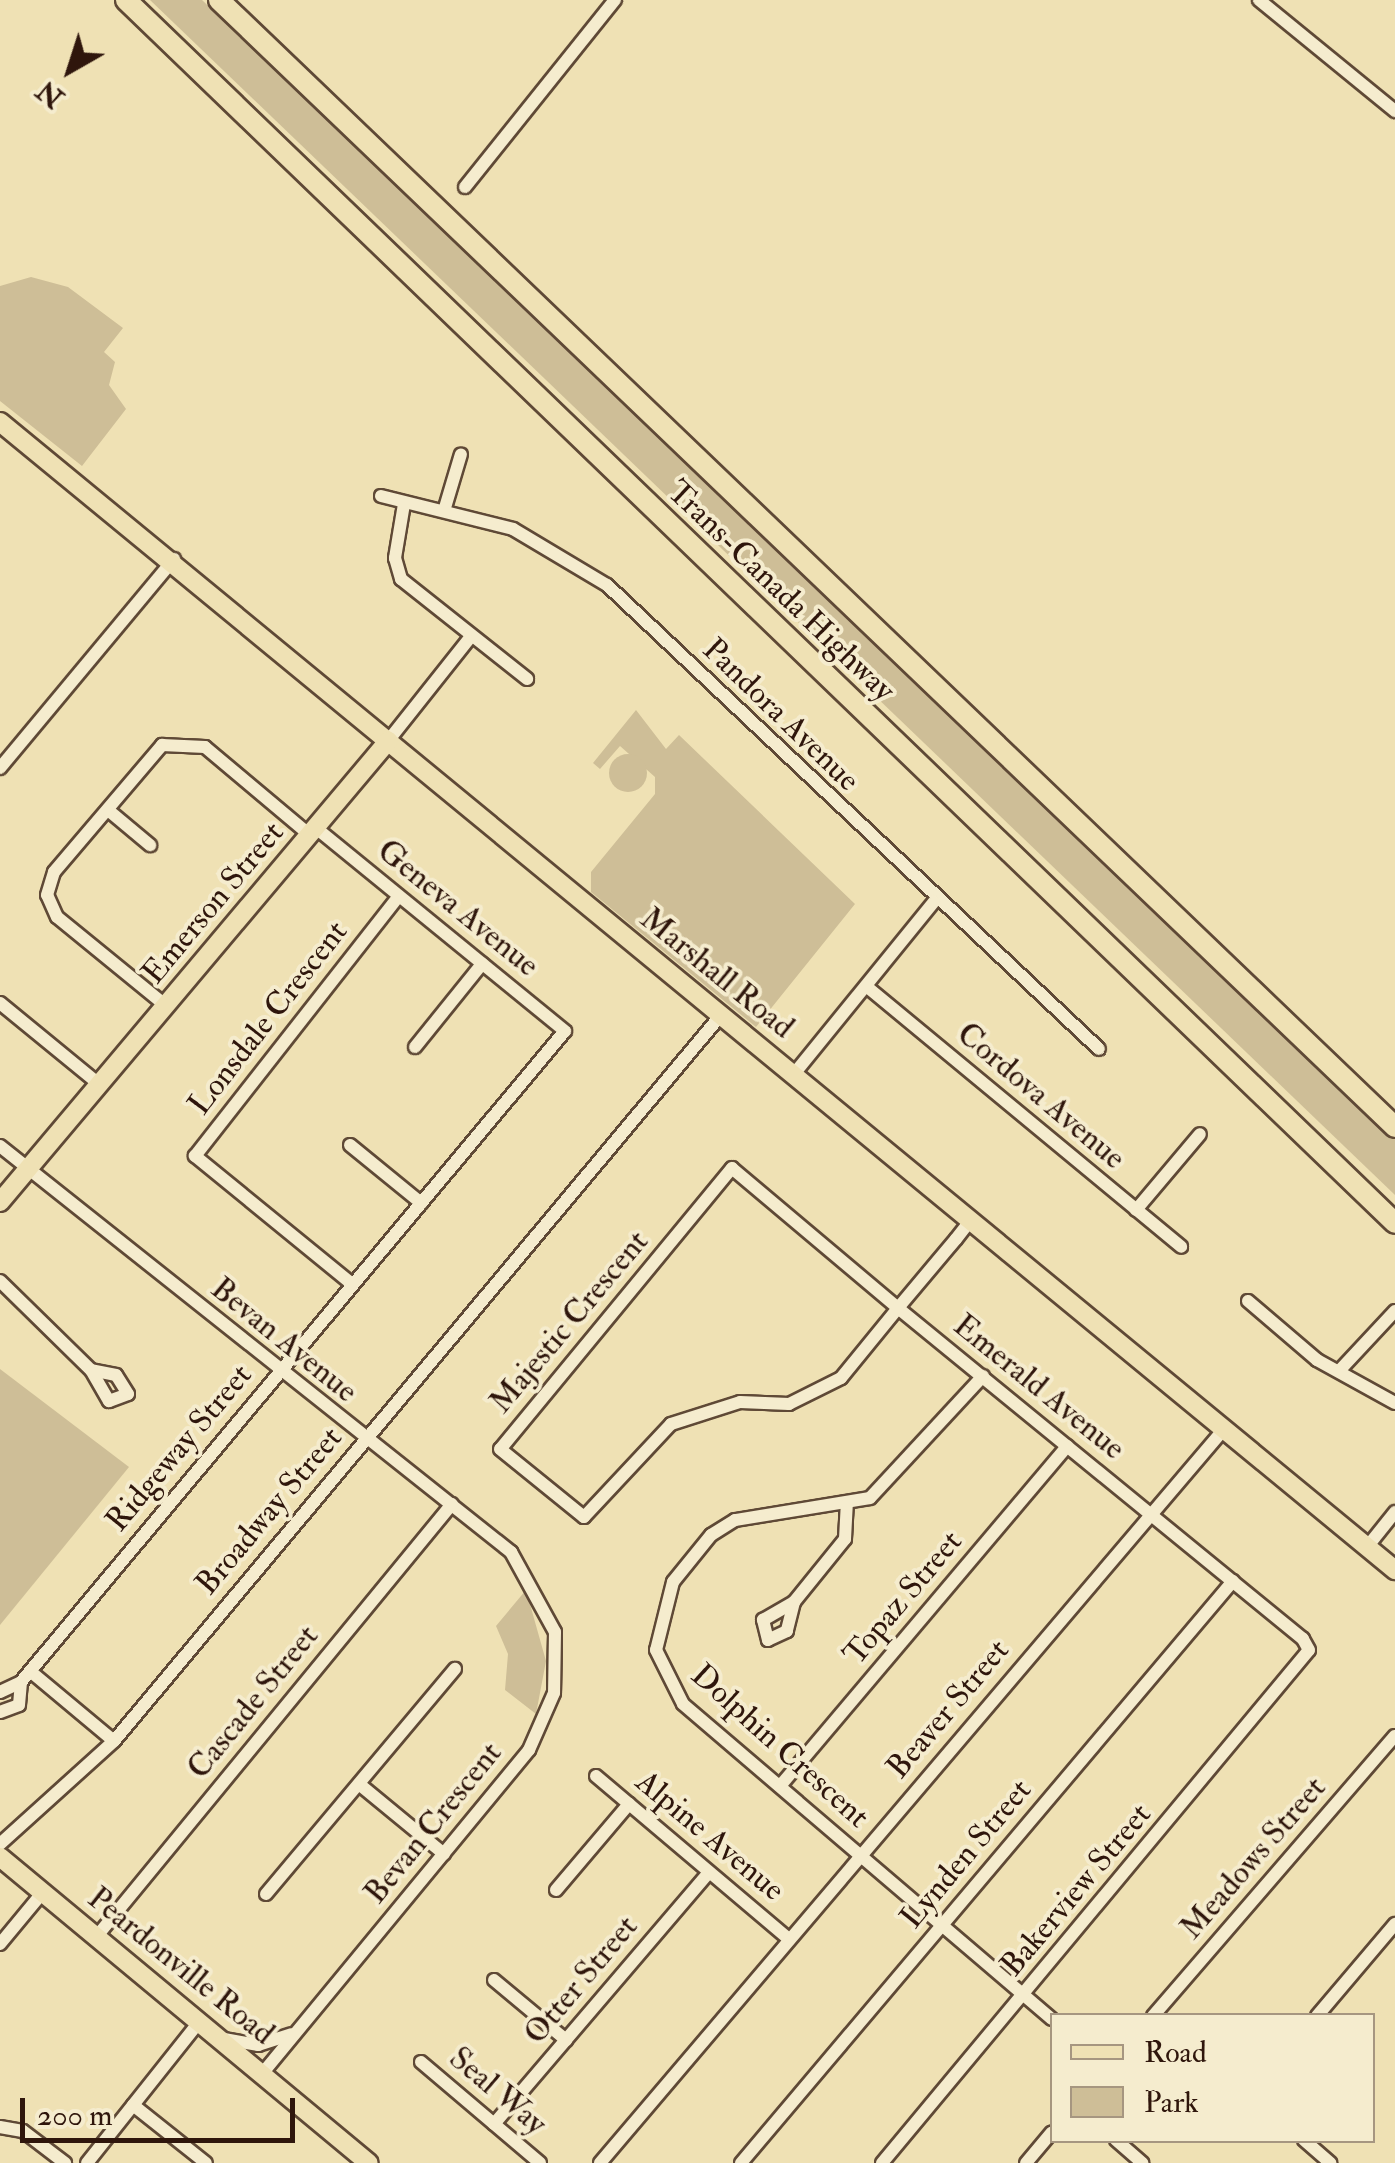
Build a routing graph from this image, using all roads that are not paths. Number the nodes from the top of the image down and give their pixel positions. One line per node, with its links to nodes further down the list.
1 (126, 0): 42 (highway, Trans-Canada Highway)
2 (219, 0): 32 (highway, Trans-Canada Highway)
3 (615, 0): 6 (street)
4 (1259, 0): 5 (street)
5 (1395, 111)
6 (466, 187)
7 (0, 422): 12 (main road, Marshall Road)
8 (462, 454): 11 (street)
9 (380, 496): 10 (street, Pandora Avenue)
10 (404, 504): 11 (street, Pandora Avenue); 13 (street)
11 (444, 511): 21 (street, Pandora Avenue)
12 (174, 558): 15 (main road, Marshall Road); 16 (street)
13 (468, 640): 14 (street); 15 (street, Emerson Street)
14 (527, 679)
15 (388, 741): 18 (main road, Emerson Street); 26 (main road, Marshall Road)
16 (0, 768)
17 (108, 810): 18 (street, Geneva Avenue); 19 (street); 25 (street, Geneva Avenue)
18 (313, 832): 20 (street, Geneva Avenue); 25 (main road, Emerson Street)
19 (150, 846)
20 (398, 896): 22 (street, Geneva Avenue); 45 (street, Lonsdale Crescent)
21 (934, 902): 23 (street); 29 (street, Pandora Avenue)
22 (482, 964): 27 (street, Geneva Avenue); 28 (street)
23 (866, 986): 30 (street); 40 (street, Cordova Avenue)
24 (0, 1003): 31 (street)
25 (165, 1005): 31 (main road, Emerson Street)
26 (722, 1015): 30 (main road, Marshall Road); 55 (street, Broadway Street)
27 (565, 1031): 39 (street, Ridgeway Street)
28 (415, 1047)
29 (1099, 1050)
30 (794, 1074): 41 (main road, Marshall Road)
31 (99, 1084): 36 (main road, Emerson Street)
32 (1395, 1127)
33 (1200, 1134): 40 (street)
34 (350, 1145): 39 (street)
35 (0, 1146): 36 (street, Bevan Avenue)
36 (28, 1168): 38 (main road, Emerson Street); 51 (street, Bevan Avenue)
37 (732, 1168): 47 (street, Emerald Avenue); 47 (street, Majestic Crescent)
38 (0, 1202)
39 (420, 1203): 45 (street, Ridgeway Street)
40 (1136, 1210): 43 (street, Cordova Avenue)
41 (971, 1220): 47 (street, Majestic Crescent); 54 (main road, Marshall Road)
42 (1395, 1224)
43 (1181, 1247)
44 (0, 1281): 49 (street)
45 (352, 1284): 51 (street, Ridgeway Street)
46 (1248, 1301): 50 (street)
47 (898, 1308): 52 (street, Emerald Avenue)
48 (1395, 1311): 50 (street)
49 (91, 1370)
50 (1338, 1371): 53 (street)
51 (278, 1372): 55 (street, Bevan Avenue); 68 (street, Ridgeway Street)
52 (984, 1376): 56 (street, Emerald Avenue); 58 (street, Dolphin Crescent)
53 (1395, 1403)
54 (1224, 1429): 60 (street, Beaver Street); 61 (main road, Marshall Road)
55 (365, 1439): 57 (street, Bevan Avenue); 72 (street, Broadway Street)
56 (1067, 1446): 60 (street, Emerald Avenue); 75 (street, Topaz Street)
57 (452, 1504): 63 (street, Bevan Avenue); 87 (street, Cascade Street)
58 (847, 1504): 65 (street); 75 (street, Dolphin Crescent)
59 (1395, 1512): 61 (street)
60 (1150, 1513): 64 (street, Emerald Avenue); 80 (street, Beaver Street)
61 (1367, 1547): 62 (main road, Marshall Road)
62 (1395, 1570)
63 (532, 1578): 78 (street, Bevan Crescent)
64 (1232, 1582): 66 (street, Emerald Avenue); 86 (street, Lynden Street)
65 (794, 1602)
66 (1309, 1650): 91 (street, Bakerview Street)
67 (455, 1668): 74 (street)
68 (25, 1677): 69 (street, Ridgeway Street); 70 (street, Ridgeway Street); 72 (street)
69 (0, 1692)
70 (0, 1712)
71 (1395, 1736): 92 (street, Meadows Street)
72 (114, 1741): 77 (street, Broadway Street)
73 (596, 1776): 76 (street, Alpine Avenue)
74 (359, 1784): 78 (street); 84 (street)
75 (780, 1786): 80 (street, Dolphin Crescent)
76 (630, 1804): 81 (street, Alpine Avenue); 82 (street)
77 (0, 1844)
78 (444, 1854): 96 (street, Bevan Crescent)
79 (0, 1856): 83 (main road, Peardonville Road)
80 (860, 1856): 86 (street, Dolphin Crescent); 88 (street, Beaver Street)
81 (709, 1872): 88 (street, Alpine Avenue); 98 (street, Otter Street)
82 (556, 1890)
83 (43, 1892): 87 (main road, Peardonville Road); 89 (street)
84 (266, 1894)
85 (1395, 1924): 93 (street)
86 (942, 1925): 91 (street, Dolphin Crescent); 113 (street, Lynden Street)
87 (97, 1936): 95 (main road, Peardonville Road)
88 (789, 1939): 112 (street, Beaver Street)
89 (0, 1944)
90 (494, 1980): 98 (street)
91 (1024, 1994): 94 (street, Dolphin Crescent); 114 (street, Bakerview Street)
92 (1155, 2013)
93 (1320, 2013)
94 (1050, 2016)
95 (200, 2021): 97 (main road, Peardonville Road); 101 (street)
96 (298, 2031): 97 (street); 100 (street, Bevan Crescent)
97 (222, 2038): 100 (main road, Peardonville Road)
98 (566, 2040): 102 (street, Otter Street)
99 (421, 2062): 102 (street, Seal Way)
100 (264, 2072): 110 (main road, Peardonville Road)
101 (133, 2105): 108 (street); 109 (street)
102 (494, 2124): 111 (street, Seal Way)
103 (0, 2126): 107 (street)
104 (1050, 2134): 115 (street)
105 (1119, 2143): 116 (street)
106 (1307, 2143): 117 (street)
107 (65, 2163)
108 (88, 2163)
109 (206, 2163)
110 (369, 2163)
111 (540, 2163)
112 (600, 2163)
113 (741, 2163)
114 (882, 2163)
115 (1026, 2163)
116 (1142, 2163)
117 (1330, 2163)

